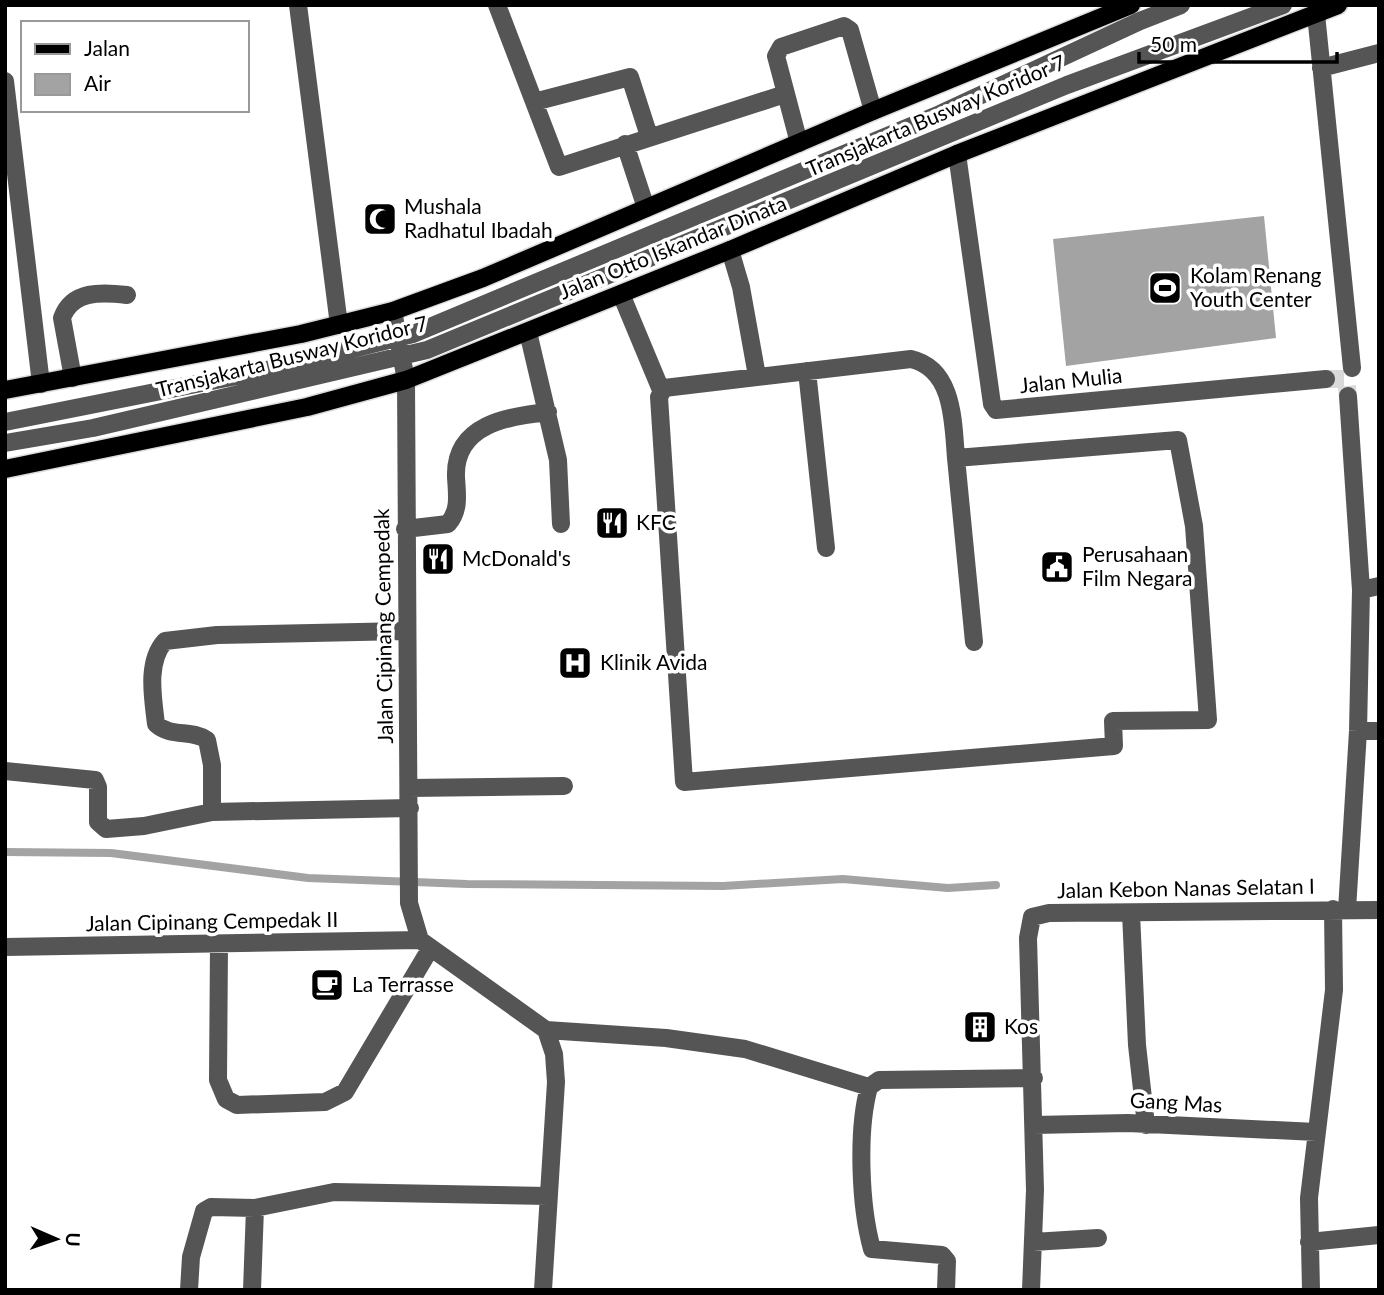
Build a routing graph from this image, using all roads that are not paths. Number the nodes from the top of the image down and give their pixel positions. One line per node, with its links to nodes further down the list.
1 (298, 5): 24 (street)
2 (497, 5): 13 (street)
3 (1131, 5): 7 (main road)
4 (1181, 5): 26 (street, Transjakarta Busway Koridor 7)
5 (1283, 5): 26 (street, Transjakarta Busway Koridor 7)
6 (1338, 5): 8 (main road, Jalan Otto Iskandar Dinata)
7 (1107, 10): 14 (main road)
8 (1316, 14): 10 (street); 18 (main road, Jalan Otto Iskandar Dinata)
9 (1379, 53): 10 (street)
10 (1321, 68): 27 (street)
11 (5, 82): 33 (street)
12 (785, 94): 14 (street); 15 (street); 16 (street)
13 (534, 102): 15 (street); 17 (street)
14 (873, 111): 16 (main road)
15 (649, 136): 17 (street)
16 (799, 143): 19 (main road)
17 (625, 144): 19 (street)
18 (957, 155): 20 (main road, Jalan Otto Iskandar Dinata); 31 (street, Jalan Mulia)
19 (646, 208): 23 (main road)
20 (730, 250): 21 (main road, Jalan Otto Iskandar Dinata); 29 (street)
21 (621, 294): 25 (main road, Jalan Otto Iskandar Dinata); 35 (street)
22 (127, 295): 30 (street)
23 (393, 311): 24 (main road); 26 (street, Jalan Cipinang Cempedak)
24 (339, 325): 30 (main road)
25 (528, 332): 32 (main road, Jalan Otto Iskandar Dinata); 37 (street)
26 (400, 348): 32 (street, Jalan Cipinang Cempedak); 38 (street, Transjakarta Busway Koridor 7); 39 (street, Transjakarta Busway Koridor 7)
27 (1352, 368)
28 (807, 371): 29 (street); 40 (street); 44 (street)
29 (757, 376): 35 (street)
30 (73, 379): 33 (main road)
31 (1326, 379)
32 (406, 380): 41 (main road, Jalan Otto Iskandar Dinata); 43 (street, Jalan Cipinang Cempedak)
33 (41, 384): 34 (main road)
34 (5, 390)
35 (662, 390): 40 (street)
36 (1348, 396): 45 (street)
37 (548, 412): 42 (street); 43 (street)
38 (5, 422)
39 (5, 443)
40 (956, 458): 47 (street)
41 (5, 469)
42 (561, 524)
43 (405, 529): 46 (street, Jalan Cipinang Cempedak)
44 (826, 548)
45 (1370, 588): 48 (street)
46 (405, 631): 52 (street, Jalan Cipinang Cempedak); 54 (street)
47 (974, 642)
48 (1358, 731): 49 (street); 55 (street)
49 (1379, 731)
50 (5, 771): 54 (street)
51 (564, 786): 52 (street)
52 (409, 788): 53 (street, Jalan Cipinang Cempedak)
53 (410, 808): 54 (street); 58 (street, Jalan Cipinang Cempedak)
54 (212, 812)
55 (1340, 909): 56 (street, Jalan Kebon Nanas Selatan I); 57 (street, Jalan Kebon Nanas Selatan I); 66 (street)
56 (1379, 910)
57 (1131, 913): 62 (street, Jalan Kebon Nanas Selatan I); 65 (street)
58 (425, 944): 59 (street, Jalan Cipinang Cempedak II); 59 (street); 61 (street)
59 (219, 945): 60 (street, Jalan Cipinang Cempedak II)
60 (5, 947)
61 (546, 1030): 63 (street); 67 (street)
62 (1034, 1079): 63 (street); 64 (street, Jalan Kebon Nanas Selatan I)
63 (869, 1087): 76 (street)
64 (1034, 1125): 65 (street, Gang Mas); 71 (street, Jalan Kebon Nanas Selatan I)
65 (1146, 1125): 66 (street, Gang Mas)
66 (1316, 1132): 72 (street)
67 (548, 1196): 68 (street); 75 (street)
68 (255, 1208): 73 (street); 74 (street)
69 (1379, 1236): 72 (street)
70 (1098, 1238): 71 (street)
71 (1033, 1242): 77 (street, Jalan Kebon Nanas Selatan I)
72 (1309, 1242): 78 (street)
73 (189, 1290)
74 (252, 1290)
75 (543, 1290)
76 (946, 1290)
77 (1031, 1290)
78 (1311, 1290)

